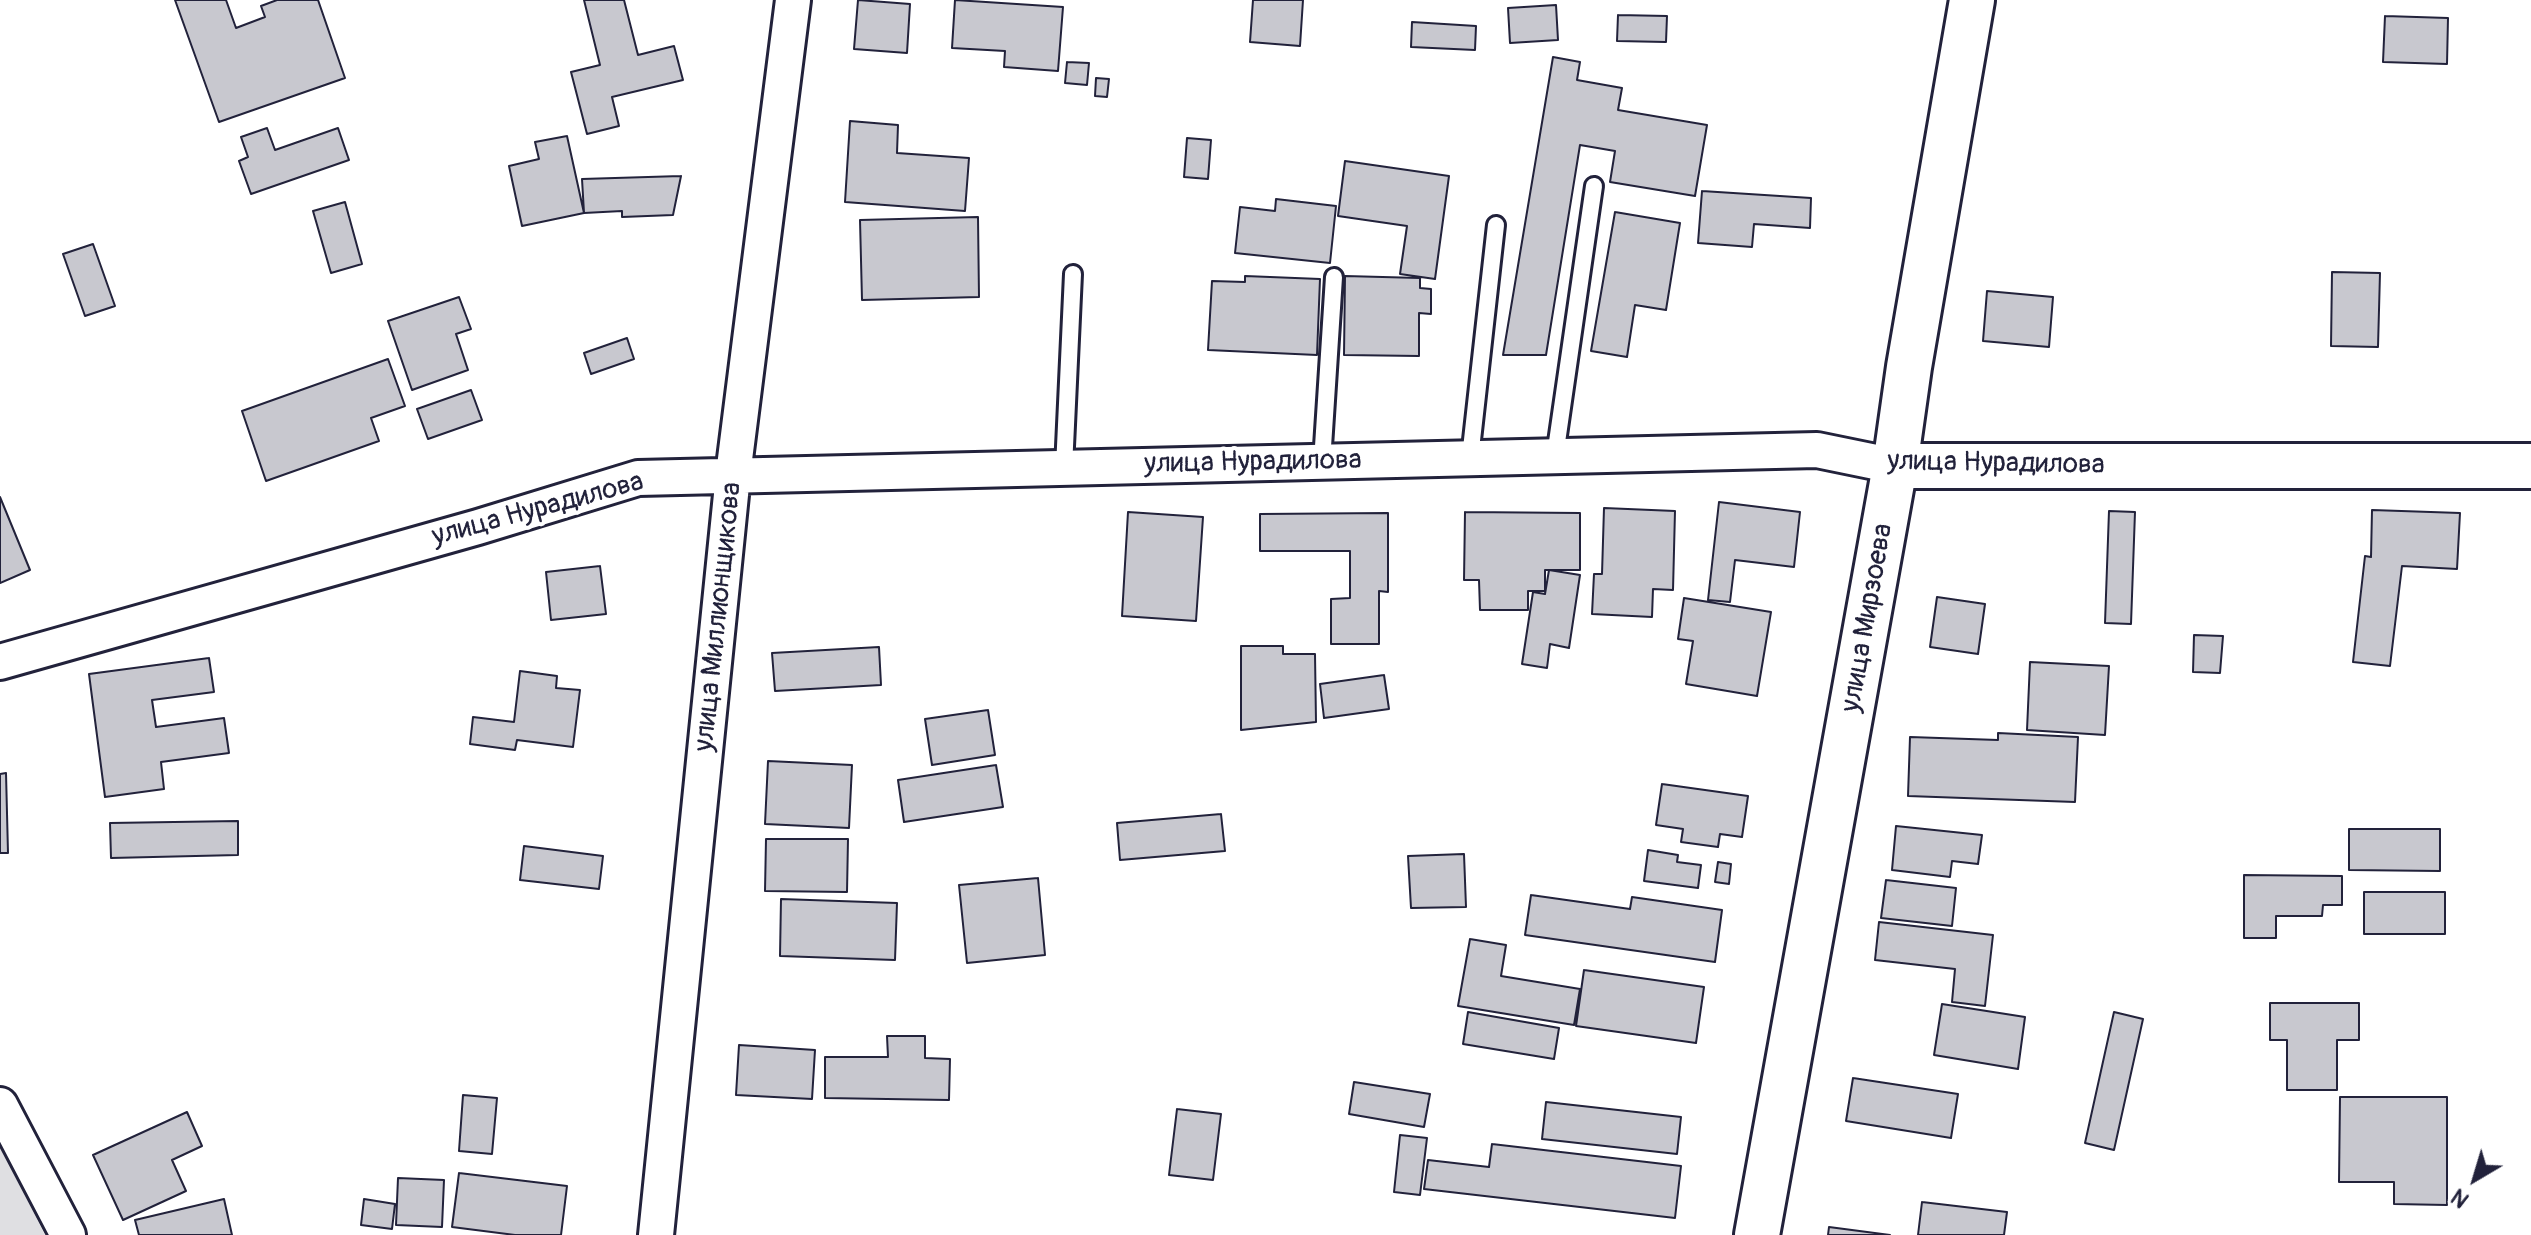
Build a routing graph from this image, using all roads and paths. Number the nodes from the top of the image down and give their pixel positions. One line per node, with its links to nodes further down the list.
1 (793, 0): 13 (street, улица Миллионщикова)
2 (1972, 0): 10 (street, улица Мирзоева)
3 (1594, 186): 7 (lane)
4 (1496, 225): 8 (lane)
5 (1073, 274): 12 (lane)
6 (1334, 277): 9 (lane)
7 (1555, 456): 8 (street, улица Нурадилова); 10 (street, улица Нурадилова)
8 (1470, 458): 9 (street, улица Нурадилова)
9 (1322, 462): 12 (street, улица Нурадилова)
10 (1895, 466): 11 (street, улица Нурадилова); 18 (street, улица Мирзоева)
11 (2531, 466)
12 (1064, 468): 13 (street, улица Нурадилова)
13 (733, 475): 14 (street, улица Нурадилова); 17 (street, улица Миллионщикова)
14 (0, 662)
15 (0, 1105): 16 (street)
16 (68, 1235)
17 (656, 1235)
18 (1757, 1235)

